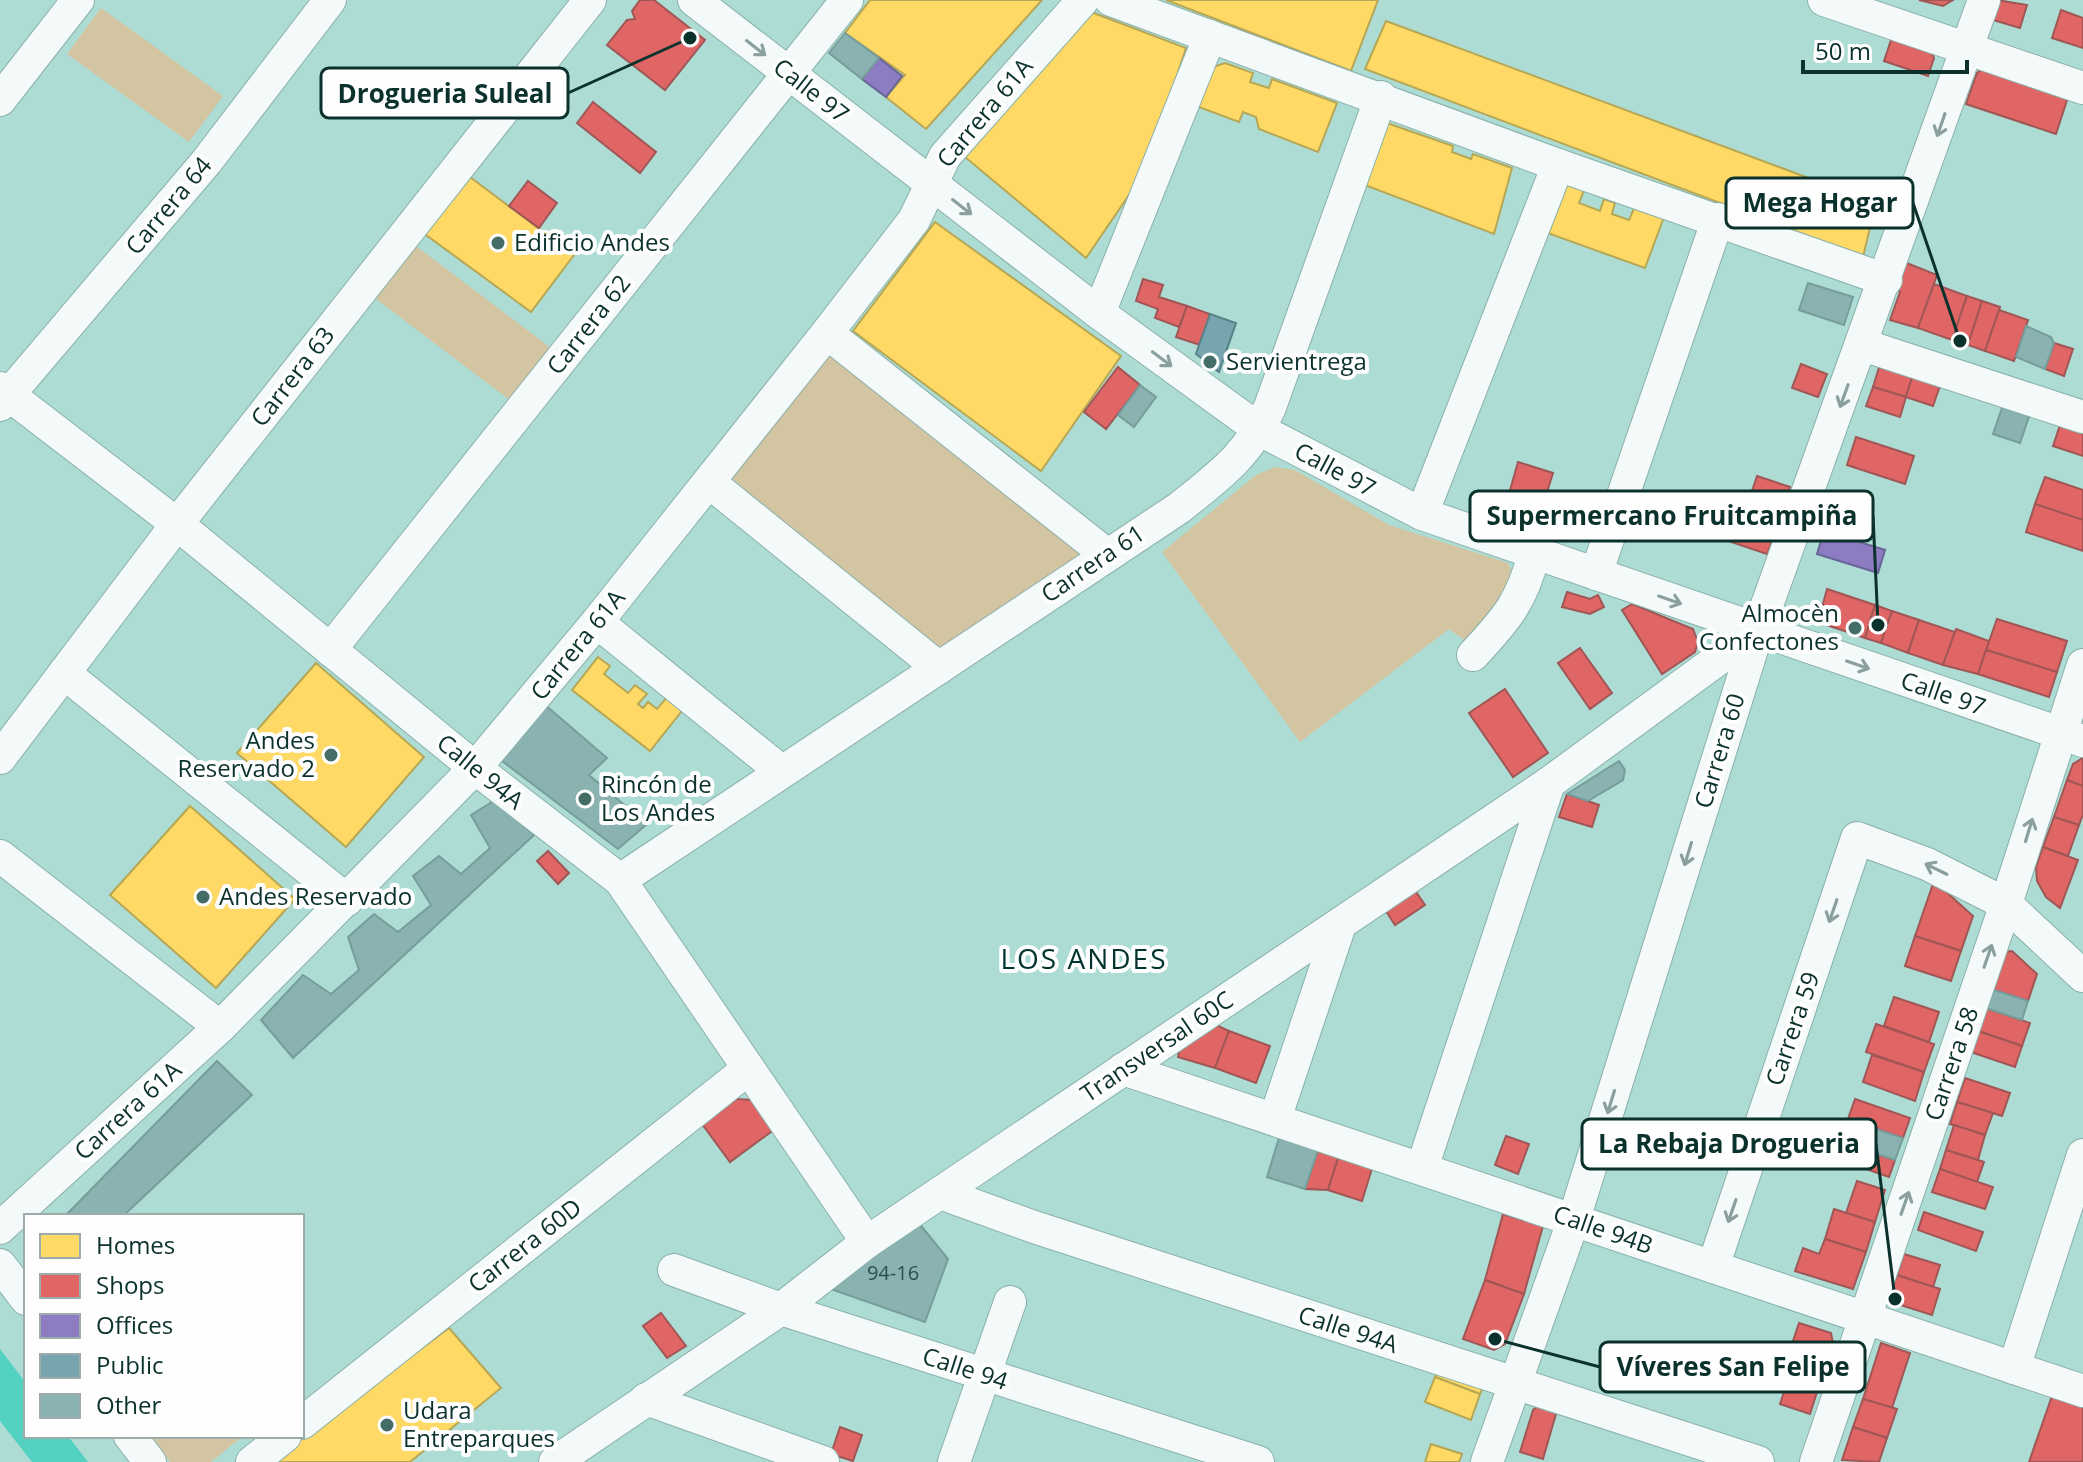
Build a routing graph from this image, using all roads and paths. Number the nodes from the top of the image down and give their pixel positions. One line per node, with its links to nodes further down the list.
1 (78, 0): 15 (street)
2 (330, 0): 23 (street, Carrera 64)
3 (590, 0): 28 (street, Carrera 63)
4 (694, 0): 12 (street, Calle 97, one-way to 12)
5 (847, 0): 12 (street, Carrera 62)
6 (1083, 0): 17 (street, Carrera 61A)
7 (1111, 0): 10 (street)
8 (1824, 0): 11 (street)
9 (1984, 0): 11 (street, Carrera 60)
10 (1210, 36): 14 (street); 20 (street)
11 (1967, 51): 13 (street); 19 (street, Carrera 60, one-way to 19)
12 (789, 73): 17 (street, Calle 97); 34 (street, Carrera 62)
13 (2083, 88)
14 (1381, 97): 16 (street); 25 (street, Carrera 61)
15 (0, 100)
16 (1558, 165): 18 (street); 27 (street)
17 (930, 182): 20 (street, Calle 97, one-way to 20); 21 (street, Carrera 61A)
18 (1718, 219): 19 (street); 31 (street)
19 (1886, 280): 22 (street, Carrera 60)
20 (1099, 313): 25 (street, Calle 97, one-way to 25)
21 (827, 333): 26 (street, Carrera 61A); 30 (street)
22 (1863, 345): 24 (street); 33 (street, Carrera 60, one-way to 33)
23 (3, 396): 28 (street, Calle 94A)
24 (2083, 417)
25 (1260, 430): 27 (street, Calle 97); 30 (street, Carrera 61)
26 (709, 482): 32 (street, Carrera 61A); 37 (street)
27 (1422, 514): 29 (street, Calle 97)
28 (177, 524): 34 (street, Calle 94A); 38 (street, Carrera 63)
29 (1534, 553): 31 (street, Calle 97); 35 (street)
30 (1106, 554): 37 (street, Carrera 61)
31 (1596, 574): 33 (street, Calle 97, one-way to 33)
32 (597, 622): 41 (street, Carrera 61A); 42 (street)
33 (1758, 630): 39 (street, Calle 97, one-way to 39); 43 (street, Transversal 60C); 57 (street, Carrera 60, one-way to 57)
34 (330, 650): 41 (street, Calle 94A)
35 (1473, 655)
36 (2083, 665): 39 (street, Carrera 58)
37 (939, 668): 42 (street, Carrera 61)
38 (64, 673): 40 (street, Carrera 63); 46 (street)
39 (2071, 738): 47 (street, Carrera 58, one-way to 39)
40 (0, 758)
41 (475, 768): 45 (street, Calle 94A); 46 (street, Carrera 61A)
42 (781, 771): 45 (street, Carrera 61)
43 (1549, 783): 48 (street, Transversal 60C); 55 (street)
44 (0, 856): 50 (street)
45 (620, 880): 51 (street, Calle 94A)
46 (347, 900): 50 (street, Carrera 61A)
47 (2006, 904): 49 (street); 61 (street, Carrera 59, one-way to 61); 66 (street, Carrera 58, one-way to 47)
48 (1340, 925): 52 (street, Transversal 60C); 53 (street)
49 (2083, 976)
50 (220, 1027): 58 (street, Carrera 61A)
51 (748, 1069): 59 (street, Calle 94A); 72 (street, Carrera 60D)
52 (1123, 1069): 53 (street, Calle 94B); 56 (street, Transversal 60C)
53 (1275, 1119): 55 (street, Calle 94B)
54 (2083, 1155): 67 (street)
55 (1422, 1168): 57 (street, Calle 94B)
56 (940, 1193): 59 (street, Transversal 60C); 69 (street, Calle 94A)
57 (1574, 1219): 61 (street, Calle 94B); 69 (street, Carrera 60)
58 (0, 1228)
59 (867, 1242): 65 (street, Transversal 60C)
60 (0, 1265): 63 (street)
61 (1713, 1267): 66 (street, Calle 94B)
62 (674, 1270): 65 (street, Calle 94)
63 (24, 1296)
64 (1010, 1302): 68 (street)
65 (781, 1309): 68 (street, Calle 94); 71 (street, Transversal 60C)
66 (1866, 1318): 67 (street, Calle 94B); 83 (street, Carrera 58)
67 (2014, 1368): 70 (street, Calle 94B)
68 (986, 1376): 79 (street); 80 (street, Calle 94)
69 (1516, 1385): 81 (street, Carrera 60); 82 (street, Calle 94A)
70 (2083, 1391)
71 (646, 1399): 77 (street, Transversal 60C); 78 (street)
72 (304, 1421)
73 (132, 1438): 75 (street)
74 (282, 1438): 76 (street)
75 (150, 1462)
76 (252, 1462)
77 (555, 1462)
78 (823, 1462)
79 (954, 1462)
80 (1258, 1462)
81 (1487, 1462)
82 (1758, 1462)
83 (1816, 1462)

